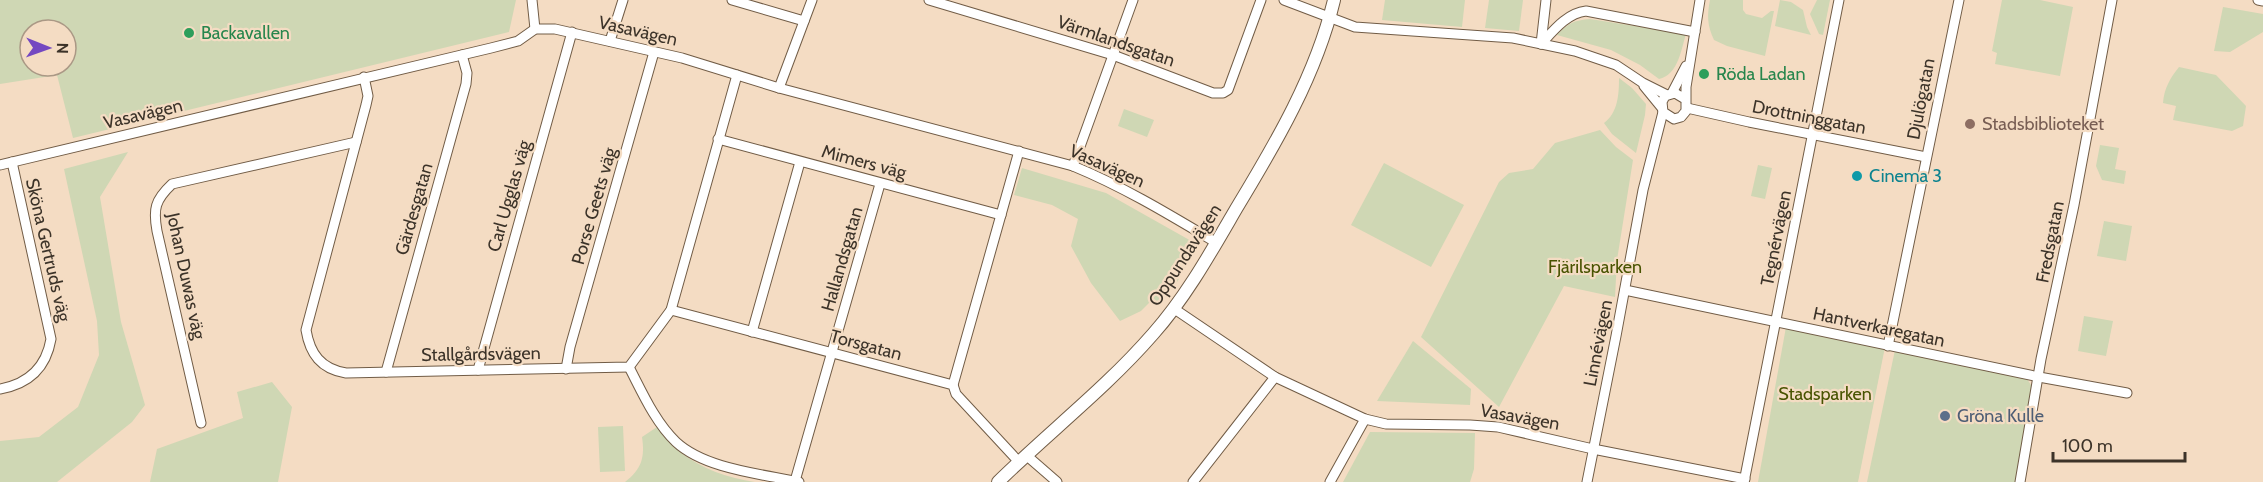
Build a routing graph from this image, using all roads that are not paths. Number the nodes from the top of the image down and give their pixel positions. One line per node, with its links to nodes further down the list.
1 (532, 0): 19 (street)
2 (622, 0): 22 (street)
3 (732, 0): 18 (street)
4 (812, 0): 18 (street)
5 (929, 0): 26 (street, Värmlandsgatan)
6 (1133, 0): 26 (street)
7 (1261, 0): 26 (street, Värmlandsgatan)
8 (1284, 0): 17 (street)
9 (1334, 0): 17 (main road, Oppundavägen)
10 (1546, 0): 23 (street)
11 (1701, 0): 21 (street)
12 (1839, 0): 36 (street, Tegnérvägen)
13 (1959, 0): 41 (street, Djulögatan)
14 (2258, 0): 15 (street)
15 (2263, 1)
16 (2112, 2): 61 (street, Fredsgatan)
17 (1330, 18): 23 (street); 48 (main road, Oppundavägen)
18 (804, 21): 31 (street)
19 (535, 29): 20 (street, Vasavägen); 25 (street, Vasavägen)
20 (572, 32): 22 (street, Vasavägen); 58 (street, Carl Ugglas väg)
21 (1695, 32): 23 (street); 27 (street)
22 (610, 41): 24 (street, Vasavägen)
23 (1541, 44): 30 (street)
24 (654, 52): 28 (street, Vasavägen); 57 (street, Porse Geets väg)
25 (462, 54): 29 (street, Vasavägen); 59 (street, Gärdesgatan)
26 (1113, 55): 45 (street)
27 (1690, 59): 32 (street); 33 (street)
28 (737, 75): 31 (street, Vasavägen); 37 (street)
29 (364, 77): 39 (street, Stallgårdsvägen); 42 (street, Vasavägen)
30 (1643, 84): 32 (street); 34 (street)
31 (780, 88): 40 (street, Vasavägen)
32 (1670, 94): 33 (street); 34 (street)
33 (1686, 103): 35 (street); 36 (street, Drottninggatan)
34 (1662, 110): 35 (street); 38 (street, Linnévägen)
35 (1674, 118): 38 (street, Linnévägen)
36 (1813, 135): 41 (street, Drottninggatan); 52 (street, Tegnérvägen)
37 (718, 139): 43 (street, Mimers väg); 51 (street)
38 (1657, 141): 49 (street, Linnévägen)
39 (356, 142): 59 (street, Stallgårdsvägen); 66 (street, Johan Duwas väg)
40 (1019, 151): 45 (street, Vasavägen); 47 (street)
41 (1926, 157): 54 (street, Djulögatan)
42 (12, 162): 44 (street, Vasavägen); 63 (street, Sköna Gertruds väg)
43 (800, 162): 46 (street, Mimers väg); 53 (street)
44 (0, 165)
45 (1073, 166): 48 (street, Vasavägen)
46 (880, 184): 47 (street, Mimers väg); 55 (street, Hallandsgatan)
47 (1001, 216): 62 (street)
48 (1217, 243): 50 (main road, Oppundavägen)
49 (1625, 290): 52 (street, Hantverkaregatan); 67 (street, Linnévägen)
50 (1173, 308): 60 (street, Vasavägen); 68 (main road, Oppundavägen)
51 (671, 310): 53 (street, Torsgatan); 56 (street)
52 (1776, 321): 54 (street, Hantverkaregatan); 69 (street, Tegnérvägen)
53 (752, 332): 55 (street, Torsgatan)
54 (1888, 346): 61 (street, Hantverkaregatan)
55 (831, 352): 62 (street, Torsgatan); 70 (street, Hallandsgatan)
56 (629, 367): 57 (street, Stallgårdsvägen); 70 (street)
57 (566, 369): 58 (street, Stallgårdsvägen)
58 (478, 370): 59 (street, Stallgårdsvägen)
59 (386, 372)
60 (1275, 377): 65 (street, Vasavägen); 73 (street)
61 (2039, 378): 64 (street, Hantverkaregatan); 76 (street, Fredsgatan)
62 (953, 385): 68 (street)
63 (0, 389)
64 (2127, 393)
65 (1365, 419): 67 (street, Vasavägen); 74 (street)
66 (201, 423)
67 (1593, 449): 69 (street, Vasavägen); 75 (street, Linnévägen)
68 (1022, 458): 71 (main road, Oppundavägen); 72 (street)
69 (1744, 481)
70 (797, 482)
71 (998, 482)
72 (1057, 482)
73 (1193, 482)
74 (1330, 482)
75 (1587, 482)
76 (2020, 482)

